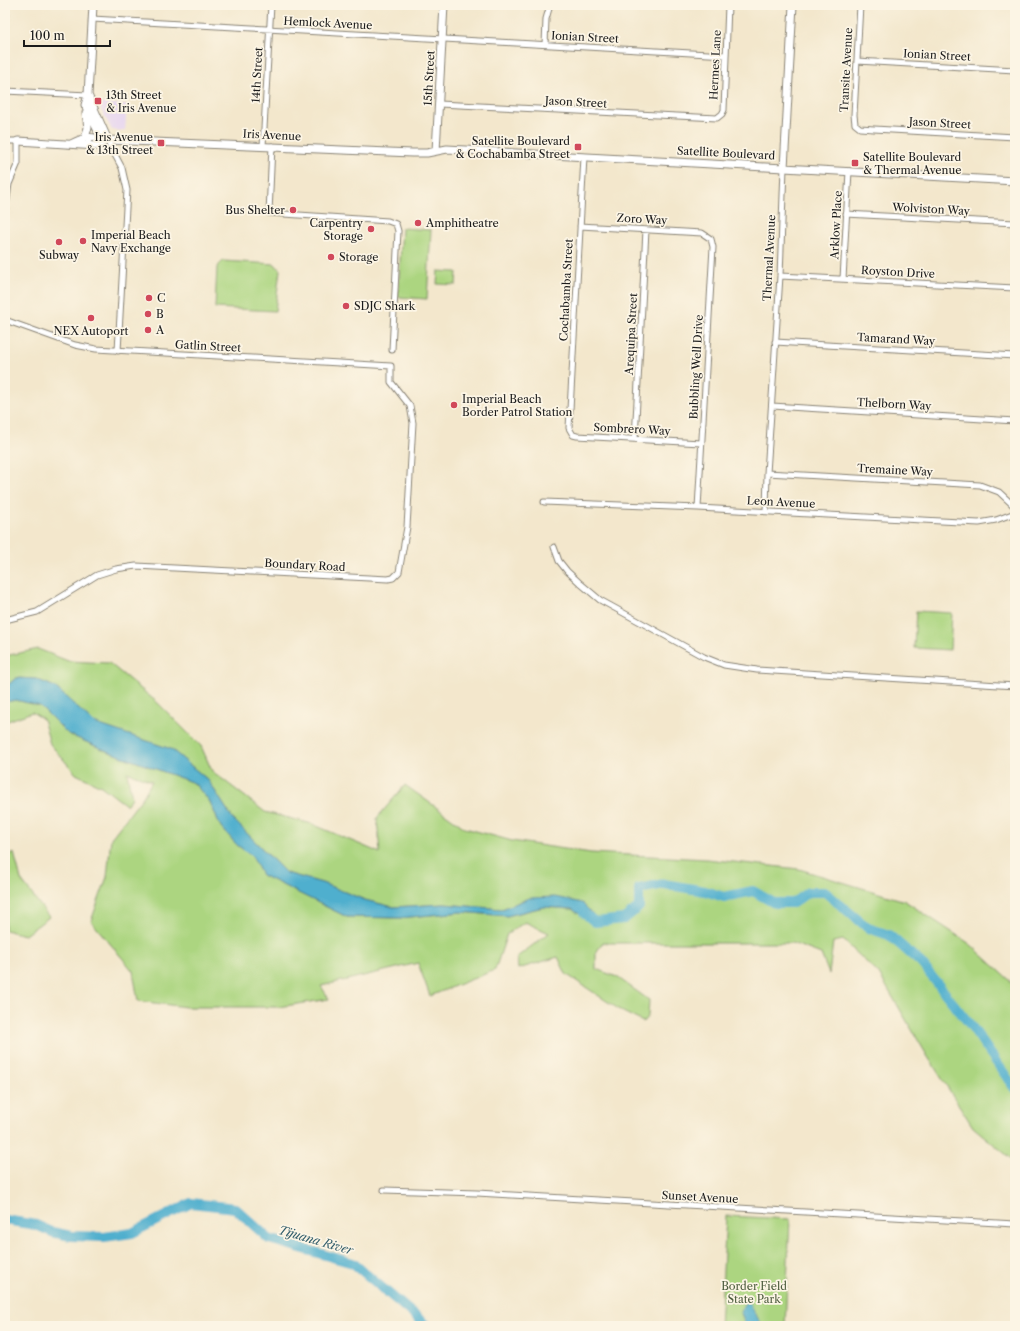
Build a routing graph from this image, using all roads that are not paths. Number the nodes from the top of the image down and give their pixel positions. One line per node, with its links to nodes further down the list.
1 (6, 5): 11 (street)
2 (93, 5): 9 (street)
3 (271, 5): 10 (street, 14th Street)
4 (444, 5): 12 (street, 15th Street)
5 (550, 5): 13 (street)
6 (728, 5): 14 (street, Hermes Lane)
7 (793, 5): 32 (street, Thermal Avenue)
8 (860, 5): 15 (street, Transite Avenue)
9 (92, 19): 10 (street, Hemlock Avenue); 18 (street)
10 (270, 29): 12 (street, Hemlock Avenue); 28 (street, 14th Street)
11 (5, 30)
12 (442, 39): 13 (street, Ionian Street); 19 (street, 15th Street)
13 (545, 45): 14 (street, Ionian Street)
14 (726, 55): 21 (street, Hermes Lane)
15 (857, 61): 16 (street, Ionian Street); 22 (street, Transite Avenue)
16 (1015, 70)
17 (5, 92): 18 (street)
18 (88, 95): 20 (street); 25 (street)
19 (439, 104): 21 (street, Jason Street); 30 (street, 15th Street)
20 (85, 105): 24 (street); 25 (street)
21 (713, 119)
22 (865, 128): 23 (street, Jason Street)
23 (1015, 137)
24 (83, 140): 25 (street, Iris Avenue); 27 (street, Iris Avenue)
25 (108, 140): 28 (street, Iris Avenue); 46 (street)
26 (5, 141): 27 (street)
27 (18, 141): 35 (street)
28 (263, 146): 29 (street, Iris Avenue)
29 (272, 146): 30 (street, Iris Avenue); 47 (street)
30 (436, 151): 31 (street, Satellite Boulevard)
31 (584, 157): 32 (street, Satellite Boulevard); 38 (street, Cochabamba Street)
32 (784, 168): 33 (street, Satellite Boulevard); 41 (street, Thermal Avenue)
33 (849, 171): 34 (street, Satellite Boulevard); 36 (street, Arklow Place)
34 (1015, 181)
35 (5, 213)
36 (846, 214): 37 (street, Wolviston Way); 42 (street, Arklow Place)
37 (1015, 224)
38 (580, 226): 39 (street, Zoro Way); 52 (street, Cochabamba Street)
39 (646, 230): 40 (street, Zoro Way); 53 (street, Arequipa Street)
40 (702, 233): 54 (street, Bubbling Well Drive)
41 (780, 276): 42 (street, Royston Drive); 45 (street, Thermal Avenue)
42 (843, 279): 43 (street, Royston Drive)
43 (1015, 288)
44 (5, 320): 46 (street, Gatlin Street)
45 (775, 342): 48 (street, Tamarand Way); 50 (street, Thermal Avenue)
46 (118, 350): 49 (street, Gatlin Street)
47 (392, 350)
48 (1015, 356)
49 (391, 366): 62 (street, Boundary Road)
50 (772, 406): 51 (street, Thelborn Way); 55 (street, Thermal Avenue)
51 (1015, 421)
52 (569, 424): 53 (street, Sombrero Way)
53 (635, 439): 54 (street, Sombrero Way)
54 (702, 443): 58 (street, Bubbling Well Drive)
55 (767, 473): 57 (street, Tremaine Way); 59 (street, Thermal Avenue)
56 (544, 502): 58 (street, Leon Avenue)
57 (1015, 507)
58 (698, 508): 59 (street, Leon Avenue)
59 (766, 511): 60 (street, Leon Avenue)
60 (1015, 513)
61 (554, 547): 63 (street)
62 (5, 620)
63 (1015, 686)
64 (384, 1190): 65 (street, Sunset Avenue)
65 (1015, 1224)

